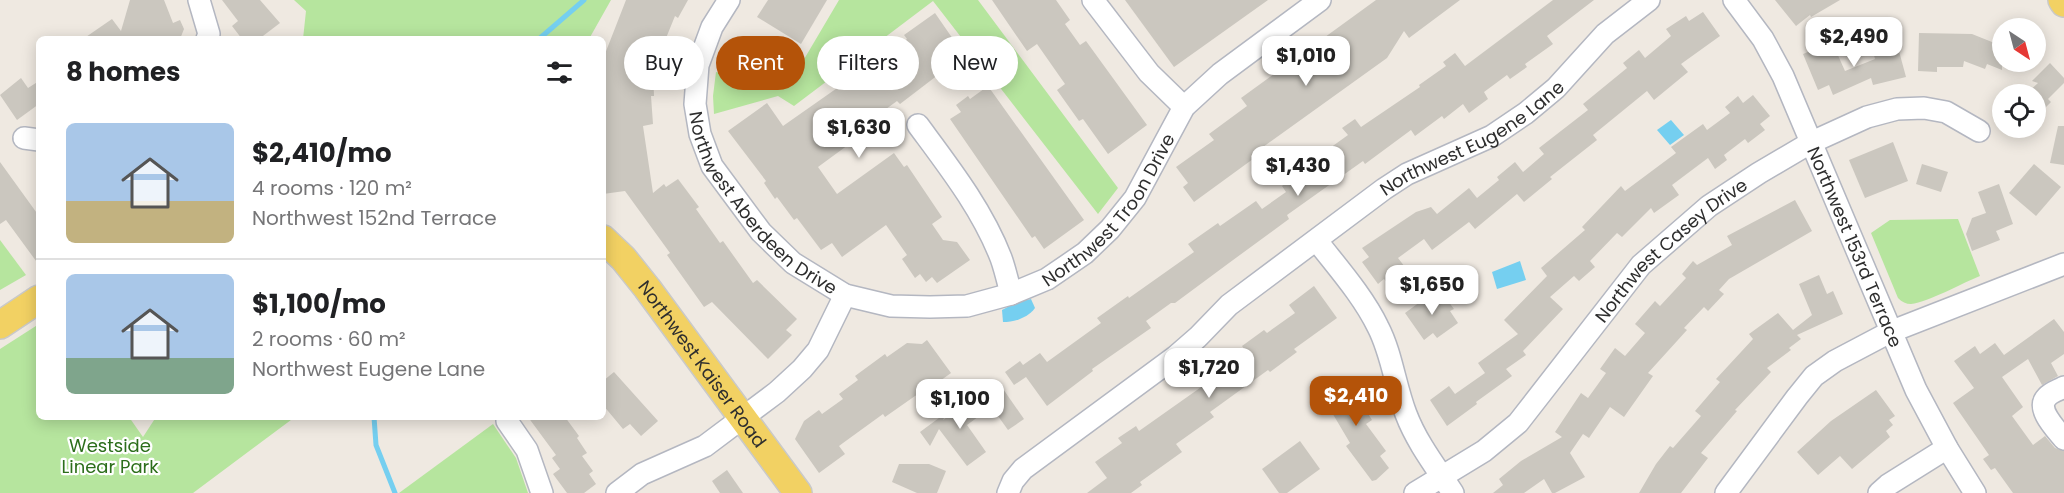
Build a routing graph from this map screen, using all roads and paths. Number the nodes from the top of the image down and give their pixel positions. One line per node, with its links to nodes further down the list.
1 (199, 0): 7 (street)
2 (729, 0): 16 (street, Northwest Aberdeen Drive)
3 (1093, 0): 8 (street)
4 (1320, 0): 8 (street, Northwest Troon Drive)
5 (1649, 0): 12 (street, Northwest Eugene Lane)
6 (1734, 0): 11 (street, Northwest 153rd Terrace)
7 (208, 36)
8 (1184, 107): 15 (street, Northwest Troon Drive)
9 (918, 125): 15 (street)
10 (1979, 131): 11 (street, Northwest Casey Drive)
11 (1810, 143): 19 (street, Northwest 153rd Terrace); 25 (street, Northwest Casey Drive)
12 (1317, 241): 25 (street); 29 (street, Northwest Eugene Lane)
13 (606, 242): 21 (main road, Northwest Kaiser Road)
14 (2064, 264): 19 (street)
15 (1011, 294): 16 (street, Northwest Troon Drive)
16 (845, 295): 21 (street)
17 (36, 301): 18 (main road)
18 (0, 326)
19 (1890, 332): 24 (street, Northwest 153rd Terrace); 31 (street)
20 (2064, 387): 23 (street)
21 (742, 418): 27 (street); 28 (main road, Northwest Kaiser Road)
22 (507, 421): 26 (street)
23 (2064, 439)
24 (1947, 448): 32 (street); 33 (street, Northwest 153rd Terrace)
25 (1448, 485): 30 (street, Northwest Casey Drive)
26 (542, 493)
27 (617, 493)
28 (798, 493)
29 (1008, 493)
30 (1415, 493)
31 (1726, 493)
32 (1879, 493)
33 (1975, 493)

